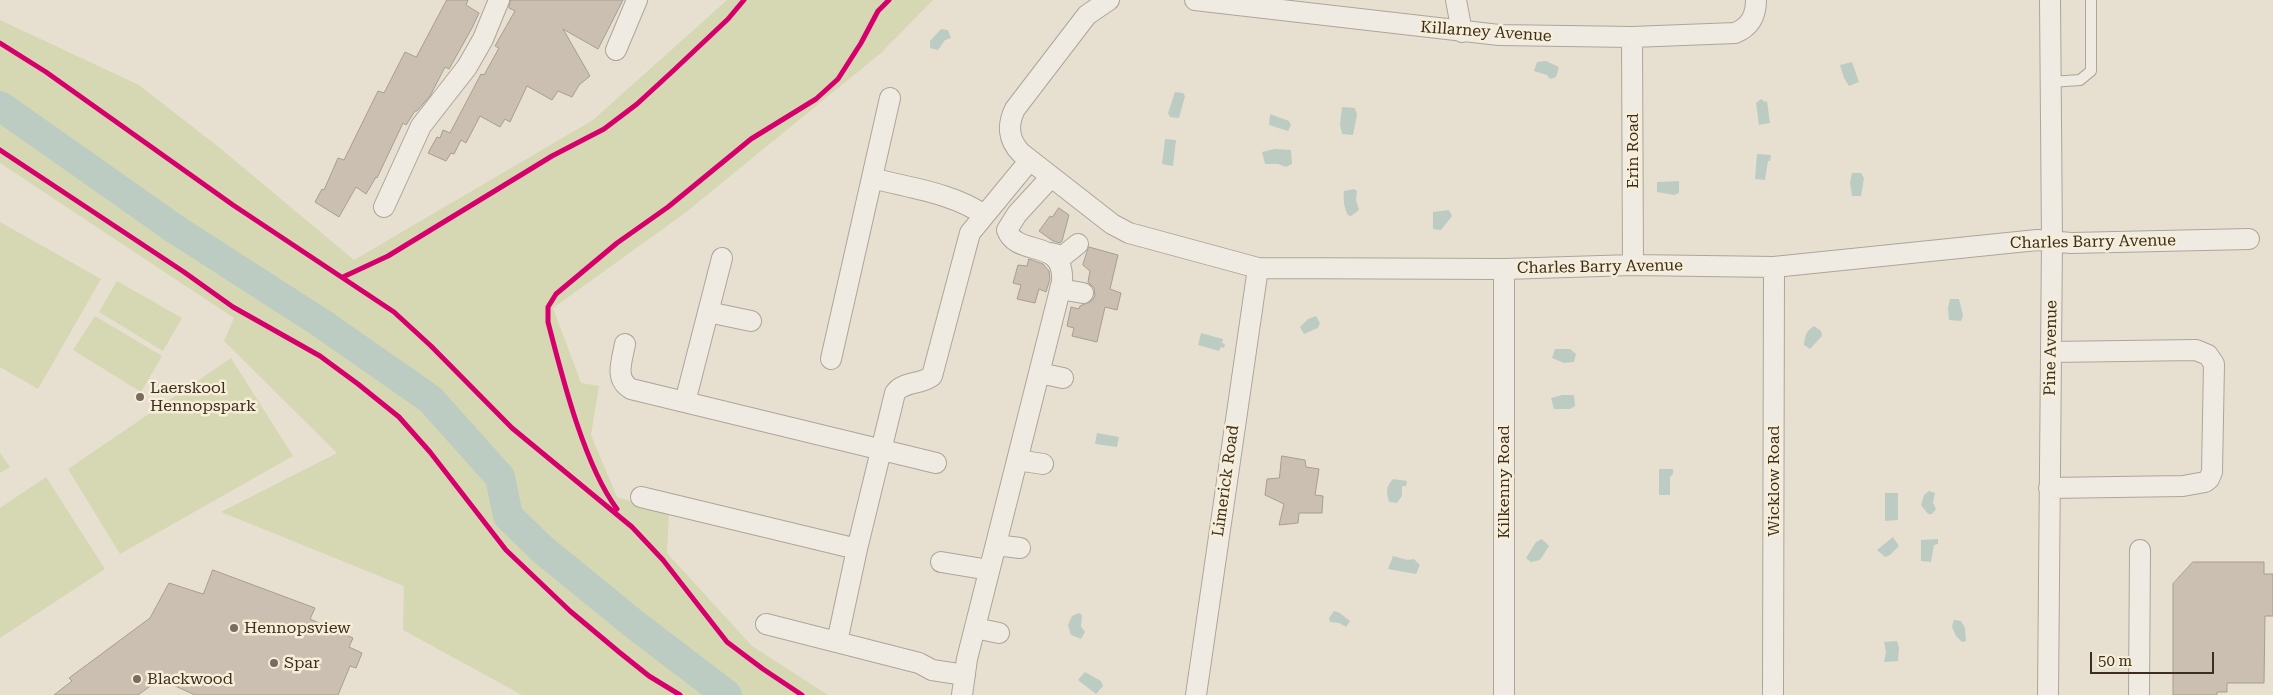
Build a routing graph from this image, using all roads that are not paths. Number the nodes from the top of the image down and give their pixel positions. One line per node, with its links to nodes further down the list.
1 (499, 0): 17 (street)
2 (637, 0): 11 (street)
3 (1109, 0): 14 (street, Charles Barry Avenue)
4 (1196, 0): 9 (street, Killarney Avenue)
5 (1456, 0): 9 (street)
6 (1756, 0): 10 (street, Killarney Avenue)
7 (2050, 0): 12 (street, Pine Avenue)
8 (2091, 0): 12 (lane)
9 (1462, 32): 10 (street, Killarney Avenue)
10 (1632, 37): 24 (street, Erin Road)
11 (616, 50)
12 (2051, 82): 20 (street, Pine Avenue)
13 (890, 98): 16 (street)
14 (1030, 160): 15 (street, Charles Barry Avenue); 18 (street)
15 (1051, 176): 18 (street); 26 (street, Charles Barry Avenue)
16 (872, 178): 18 (street); 34 (street)
17 (384, 207)
18 (991, 225): 22 (street); 38 (street)
19 (2249, 239): 20 (street, Charles Barry Avenue)
20 (2052, 241): 25 (street, Charles Barry Avenue); 33 (street, Pine Avenue)
21 (1078, 244): 22 (street)
22 (1050, 253): 28 (street)
23 (722, 258): 30 (street)
24 (1633, 265): 25 (street, Charles Barry Avenue); 27 (street, Charles Barry Avenue)
25 (1774, 267): 57 (street, Wicklow Road)
26 (1258, 268): 27 (street, Charles Barry Avenue); 55 (street, Limerick Road)
27 (1504, 269): 56 (street, Kilkenny Road)
28 (1060, 289): 29 (street); 35 (street)
29 (1083, 293)
30 (708, 312): 31 (street); 37 (street)
31 (752, 321)
32 (625, 344): 37 (street)
33 (2051, 352): 42 (street, Pine Avenue); 42 (street)
34 (830, 359)
35 (1039, 373): 36 (street); 41 (street)
36 (1063, 378)
37 (685, 402): 38 (street)
38 (881, 449): 39 (street); 45 (street)
39 (936, 464)
40 (1043, 464): 41 (street)
41 (1009, 471): 47 (street)
42 (2049, 488): 58 (street, Pine Avenue)
43 (641, 497): 45 (street)
44 (1020, 548): 47 (street)
45 (857, 549): 52 (street)
46 (2140, 550): 59 (street)
47 (989, 556): 48 (street); 50 (street)
48 (941, 562)
49 (766, 624): 52 (street)
50 (974, 628): 51 (street); 53 (street)
51 (999, 633)
52 (837, 642): 53 (street)
53 (961, 664): 54 (street)
54 (962, 695)
55 (1196, 695)
56 (1504, 695)
57 (1773, 695)
58 (2048, 695)
59 (2139, 695)

